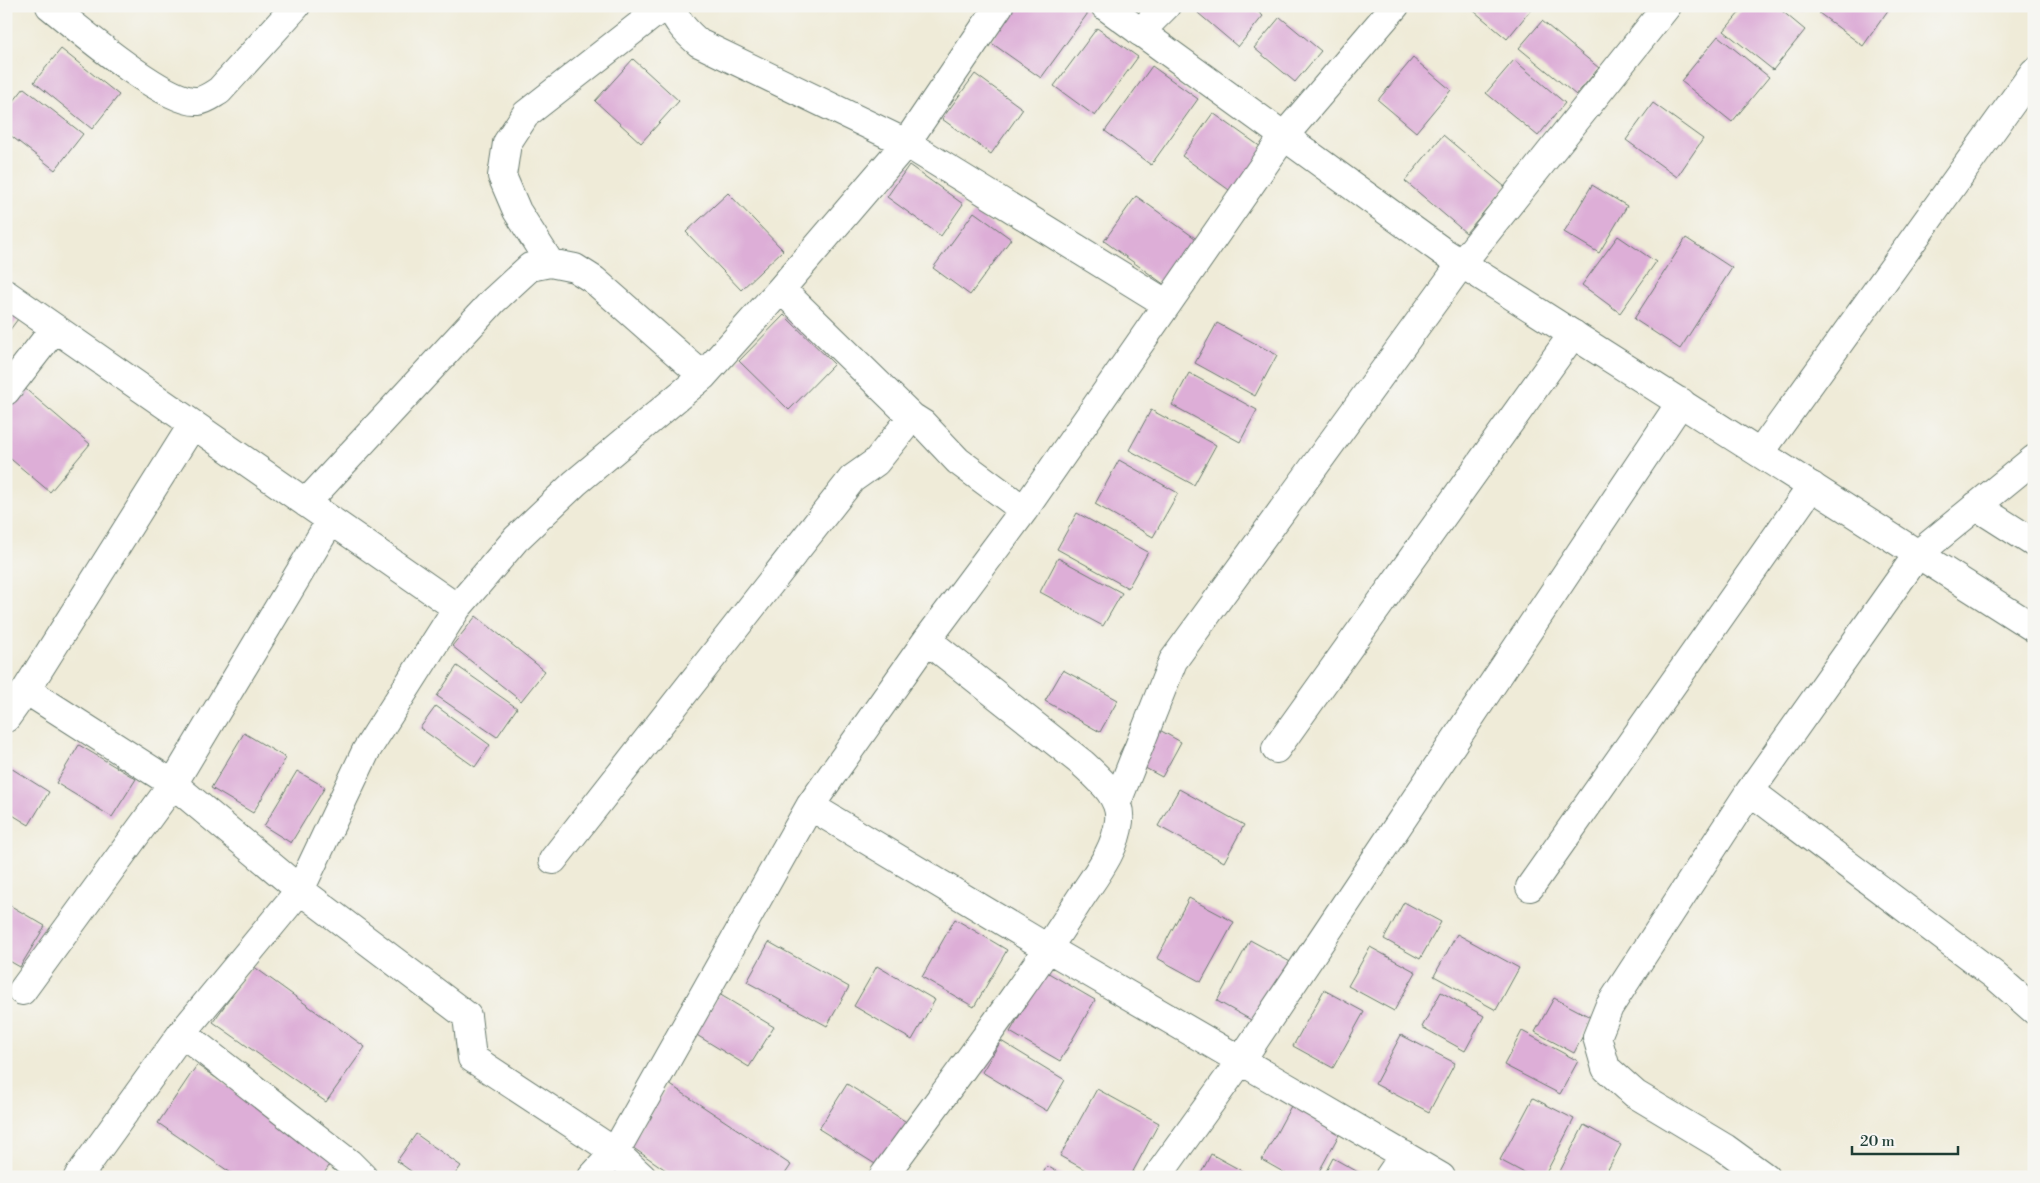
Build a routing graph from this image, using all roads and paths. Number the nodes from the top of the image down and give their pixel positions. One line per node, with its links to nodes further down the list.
1 (50, 6): 2 (street)
2 (296, 6)
3 (664, 6): 14 (street)
4 (670, 6): 13 (street)
5 (999, 6): 13 (street)
6 (1105, 6): 10 (street)
7 (1166, 6): 10 (street)
8 (1395, 6): 12 (street)
9 (1667, 6): 15 (street)
10 (1140, 32): 12 (street)
11 (2034, 72): 26 (street)
12 (1284, 136): 15 (street); 18 (street)
13 (906, 143): 16 (street); 18 (street)
14 (550, 263): 21 (street); 29 (street)
15 (1462, 263): 20 (street); 43 (street)
16 (781, 289): 21 (street); 24 (street)
17 (6, 294): 19 (street)
18 (1167, 304): 31 (street)
19 (55, 328): 22 (street); 25 (street)
20 (1574, 334): 23 (street); 40 (street)
21 (703, 376): 35 (street)
22 (6, 391)
23 (1681, 402): 26 (street); 52 (street)
24 (912, 417): 31 (street); 45 (street)
25 (193, 424): 29 (street); 38 (street)
26 (1760, 453): 28 (street)
27 (2034, 459): 30 (street)
28 (1812, 486): 34 (street); 46 (street)
29 (306, 503): 32 (street)
30 (1976, 506): 33 (street); 34 (street)
31 (1024, 510): 37 (street)
32 (331, 520): 35 (street); 41 (street)
33 (2034, 543)
34 (1918, 554): 36 (street); 42 (street)
35 (457, 608): 47 (street)
36 (2034, 628)
37 (927, 640): 43 (street); 44 (street)
38 (26, 690): 39 (street); 41 (street)
39 (6, 718)
40 (1276, 749)
41 (173, 784): 47 (street); 49 (street)
42 (1750, 791): 50 (street); 62 (street)
43 (1117, 802): 48 (street)
44 (810, 806): 48 (street); 53 (street)
45 (552, 860)
46 (1530, 887)
47 (300, 890): 51 (street); 53 (street)
48 (1048, 949): 52 (street); 59 (street)
49 (22, 991)
50 (2034, 1010)
51 (182, 1033): 55 (street); 56 (street)
52 (1242, 1060): 54 (street); 60 (street)
53 (615, 1152): 57 (street); 58 (street)
54 (1396, 1166): 61 (street)
55 (78, 1177)
56 (363, 1177)
57 (592, 1177)
58 (642, 1177)
59 (883, 1177)
60 (1157, 1177)
61 (1441, 1177)
62 (1765, 1177)

